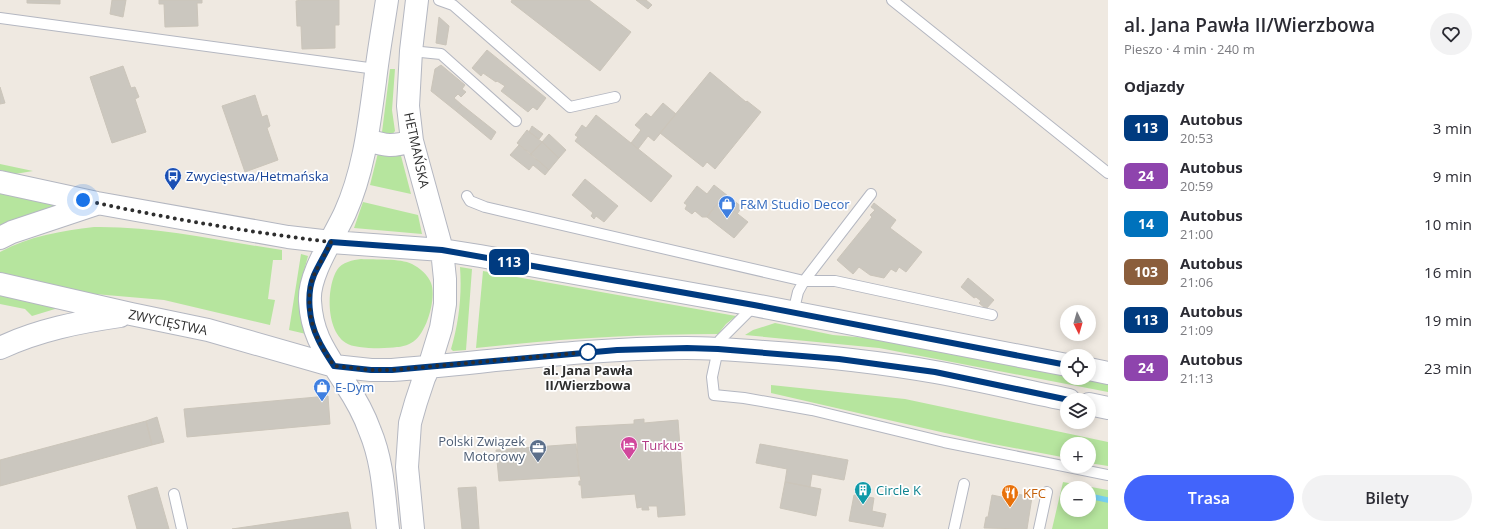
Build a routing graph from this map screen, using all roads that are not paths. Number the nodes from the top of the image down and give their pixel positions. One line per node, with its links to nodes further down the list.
1 (387, 0): 7 (main road)
2 (417, 0): 6 (main road, HETMAŃSKA)
3 (439, 0): 8 (lane)
4 (892, 0): 12 (lane)
5 (0, 18): 7 (lane)
6 (411, 51): 9 (lane); 11 (main road, HETMAŃSKA)
7 (376, 69): 10 (main road)
8 (615, 97)
9 (516, 121)
10 (367, 140): 11 (main road); 18 (main road)
11 (412, 140): 19 (main road, HETMAŃSKA)
12 (1108, 173)
13 (0, 182): 16 (main road)
14 (871, 194): 20 (lane)
15 (467, 196): 20 (lane)
16 (97, 203): 17 (main road); 18 (main road)
17 (0, 238)
18 (331, 242): 19 (main road); 29 (main road)
19 (442, 250): 22 (main road); 30 (main road, HETMAŃSKA)
20 (804, 280): 23 (lane); 25 (lane)
21 (0, 284): 24 (main road, ZWYCIĘSTWA)
22 (754, 305): 23 (main road); 27 (lane)
23 (792, 313): 28 (main road)
24 (131, 314): 26 (main road); 29 (main road, ZWYCIĘSTWA)
25 (992, 315)
26 (0, 348)
27 (718, 349): 30 (main road, ZWYCIĘSTWA); 33 (main road, ZWYCIĘSTWA); 36 (lane)
28 (1060, 364)
29 (334, 366): 30 (main road, ZWYCIĘSTWA); 41 (main road)
30 (429, 367): 40 (main road, HETMAŃSKA)
31 (1096, 370): 32 (main road)
32 (1108, 373)
33 (1060, 398)
34 (1096, 405): 35 (main road)
35 (1108, 408)
36 (1108, 475)
37 (964, 484): 45 (lane)
38 (1047, 492): 46 (lane)
39 (174, 494): 42 (lane)
40 (410, 495): 41 (main road); 44 (main road, HETMAŃSKA)
41 (384, 497): 43 (main road)
42 (182, 529)
43 (388, 529)
44 (413, 529)
45 (954, 529)
46 (1039, 529)

